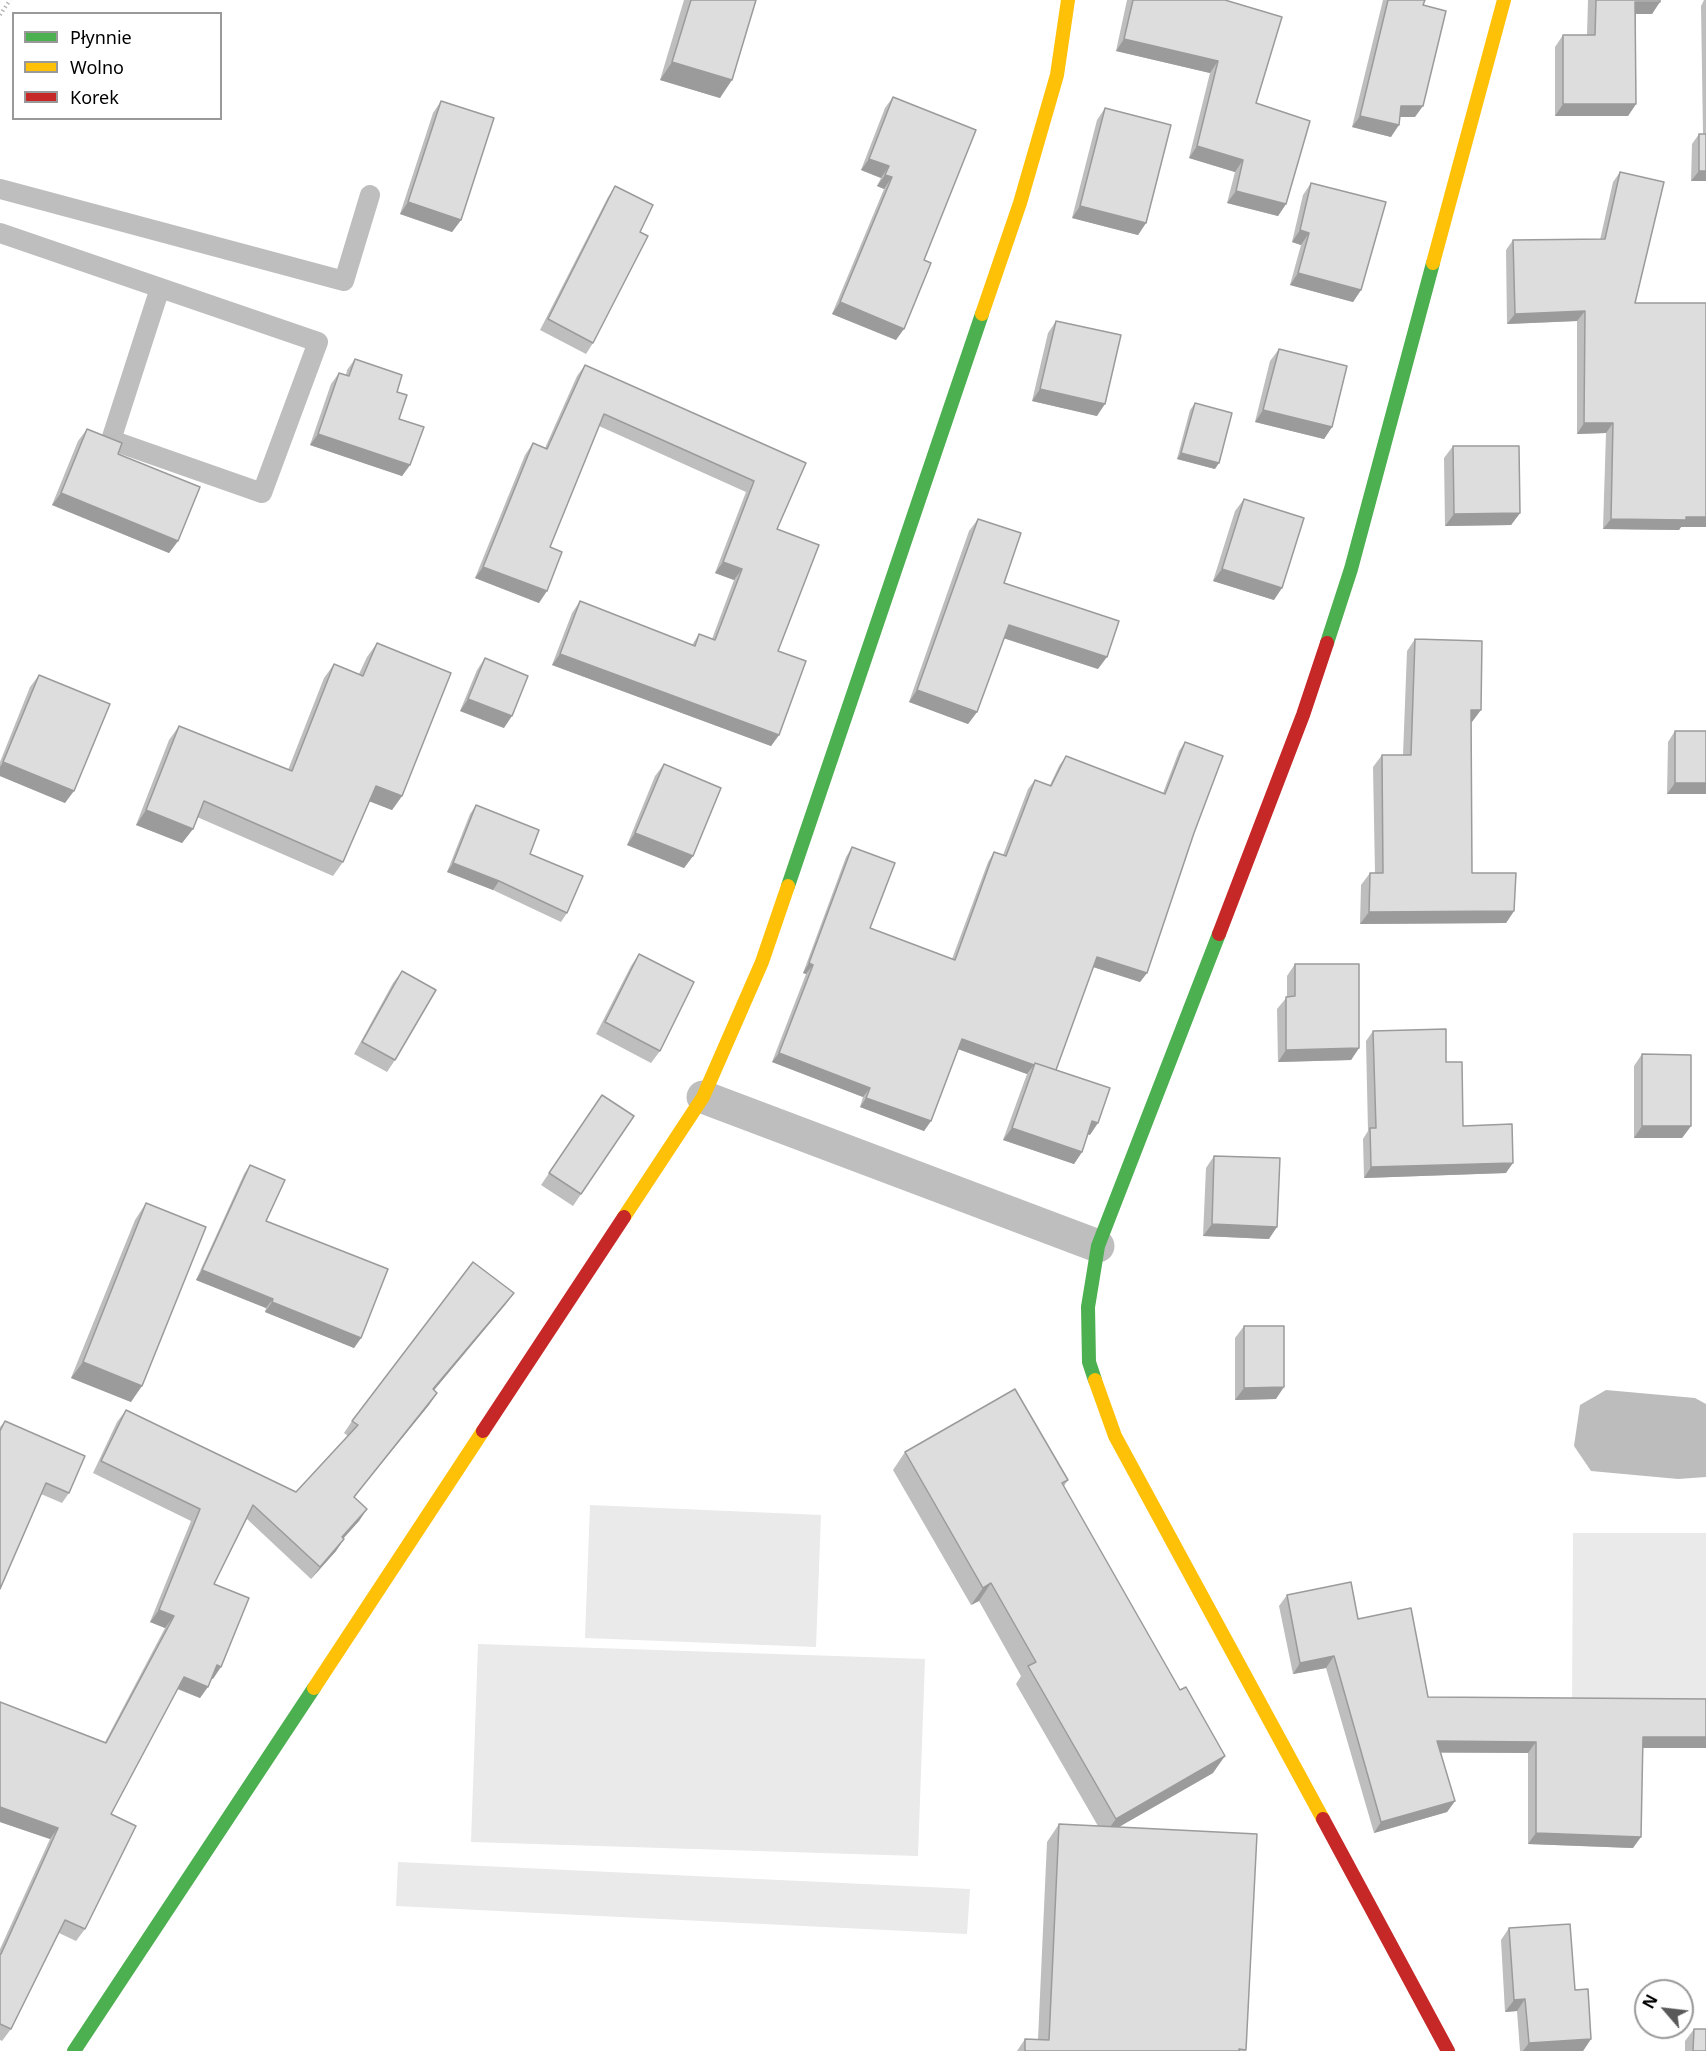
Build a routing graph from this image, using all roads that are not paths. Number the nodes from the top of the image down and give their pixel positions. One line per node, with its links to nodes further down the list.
1 (1068, 0): 7 (street)
2 (1504, 0): 8 (street)
3 (0, 189): 4 (lane)
4 (370, 195)
5 (0, 233): 6 (lane)
6 (160, 288): 6 (lane)
7 (703, 1097): 8 (street); 9 (street)
8 (1098, 1246): 10 (street)
9 (74, 2051)
10 (1448, 2051)

